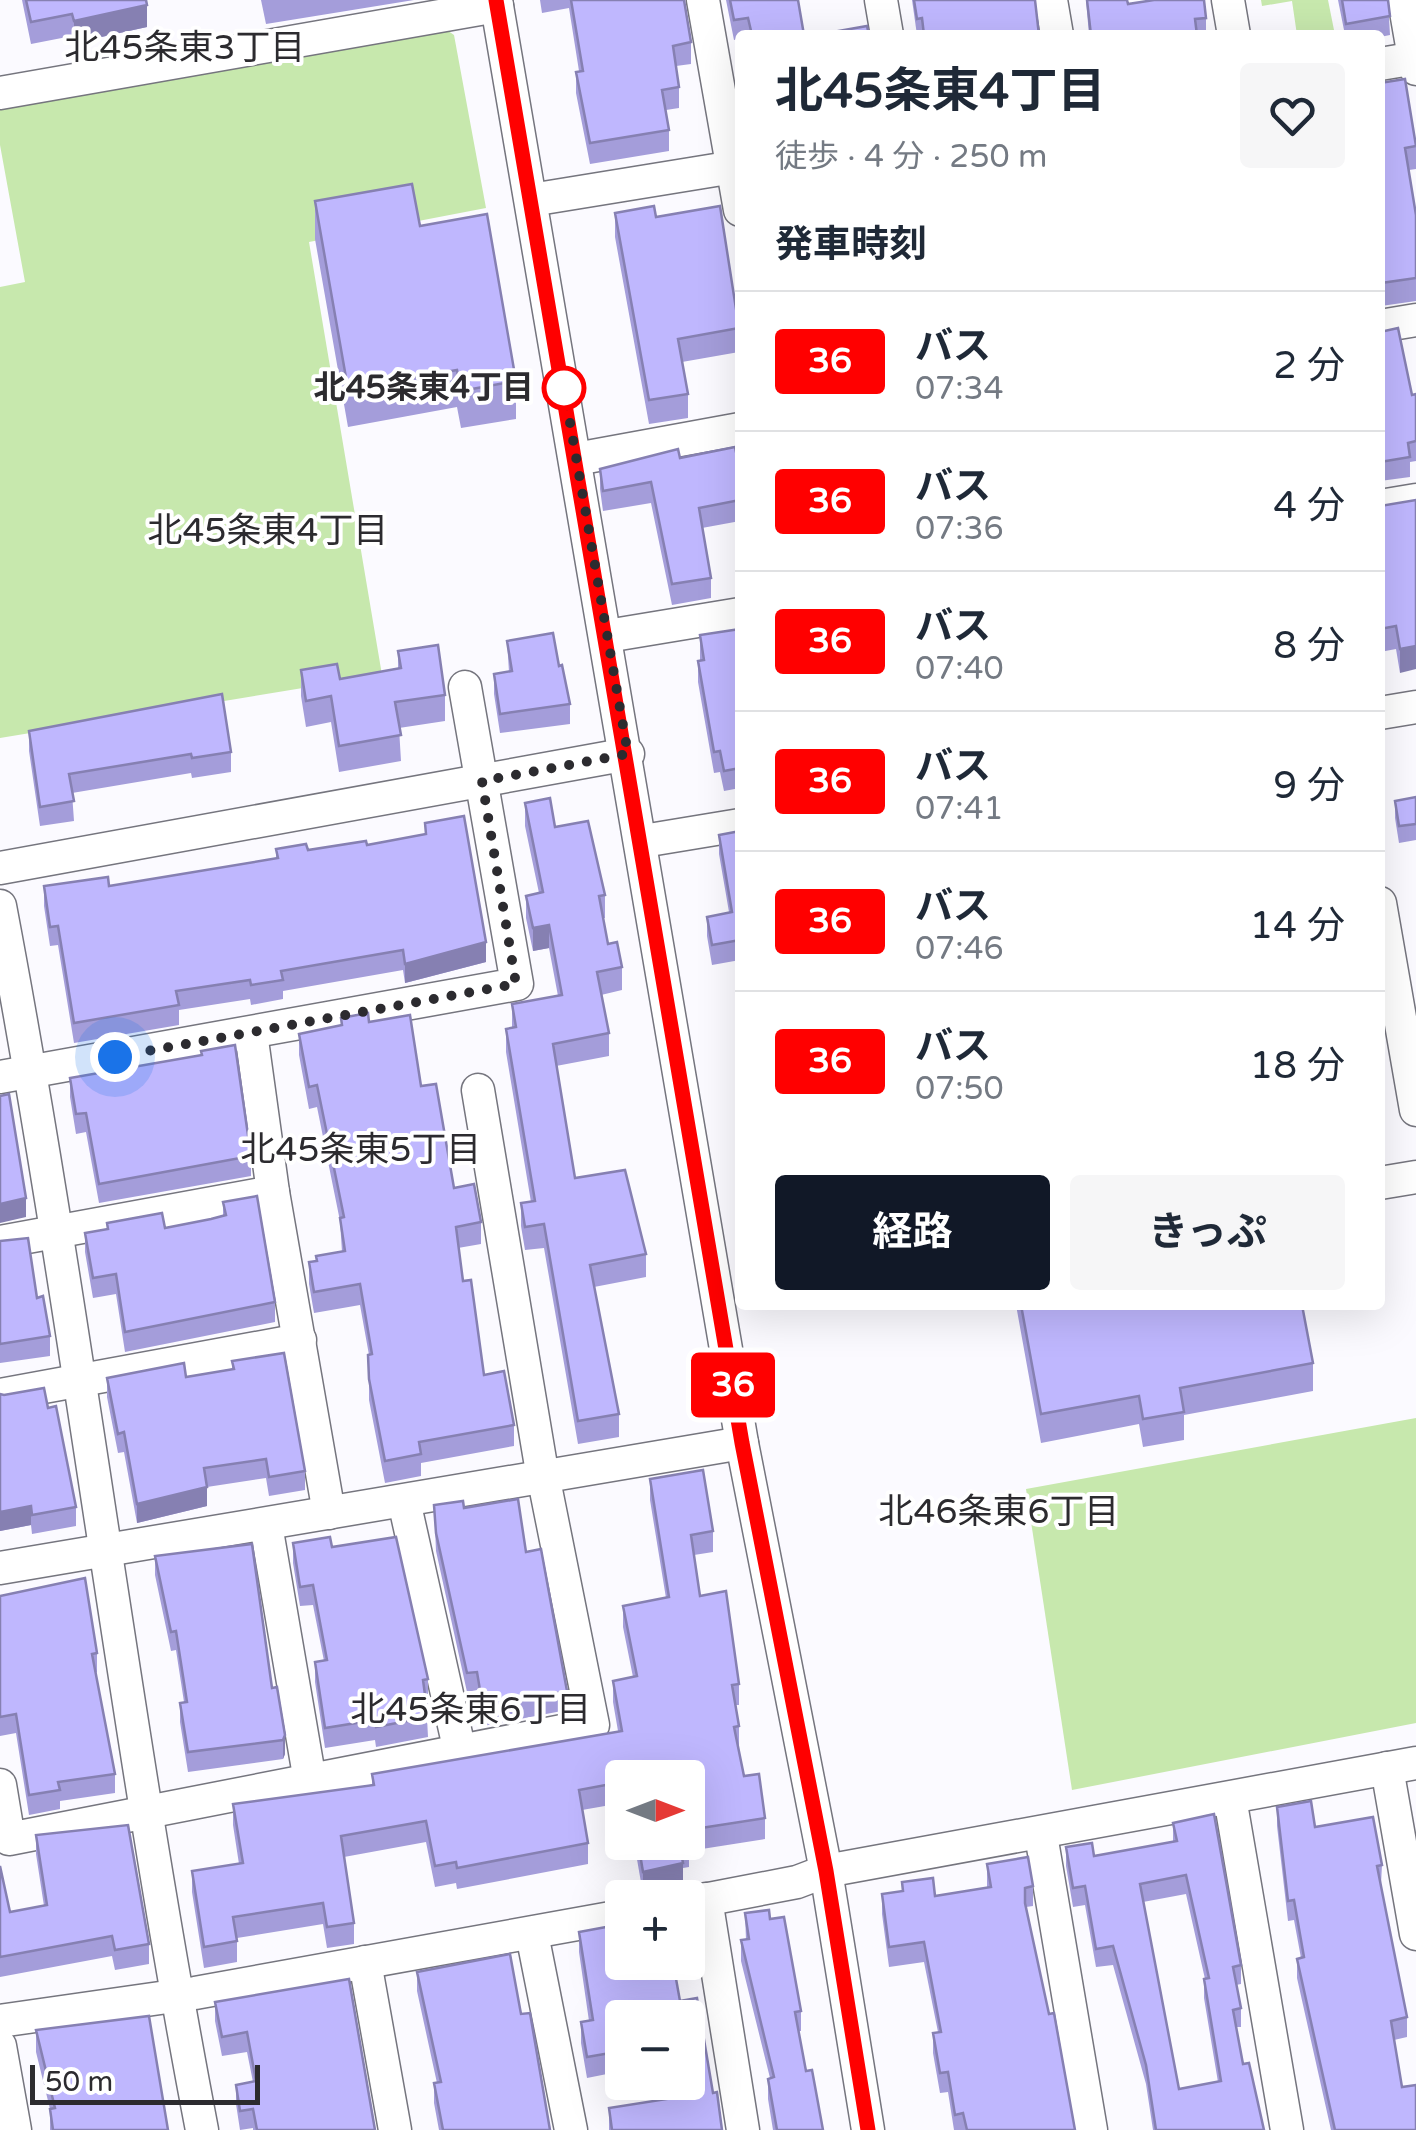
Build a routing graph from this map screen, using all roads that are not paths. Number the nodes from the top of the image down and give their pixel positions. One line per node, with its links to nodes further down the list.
1 (703, 0): 13 (street)
2 (881, 0): 7 (street)
3 (1050, 0): 8 (street)
4 (1228, 0): 9 (street)
5 (1404, 0): 10 (street)
6 (497, 3): 12 (street); 15 (street)
7 (886, 30)
8 (1056, 30)
9 (1233, 30)
10 (1415, 62): 11 (street)
11 (1385, 64)
12 (0, 93)
13 (735, 161)
14 (735, 166): 15 (street)
15 (531, 200): 19 (street)
16 (1416, 320): 17 (street)
17 (1385, 325)
18 (735, 430): 19 (street)
19 (576, 459): 23 (street)
20 (1416, 500): 21 (street)
21 (1385, 505)
22 (735, 615): 23 (street)
23 (607, 636): 27 (street)
24 (465, 687): 28 (street)
25 (1416, 707): 26 (street)
26 (1385, 712)
27 (628, 754): 28 (street); 30 (street)
28 (482, 781): 31 (street); 34 (street)
29 (735, 826): 30 (street)
30 (643, 841): 43 (street)
31 (0, 868)
32 (0, 906): 35 (street)
33 (1386, 971): 37 (street)
34 (251, 1033): 35 (street); 40 (street)
35 (15, 1075): 41 (street)
36 (478, 1090): 48 (street)
37 (1416, 1110)
38 (1416, 1177): 39 (street)
39 (1385, 1182)
40 (273, 1192): 41 (street); 44 (street)
41 (57, 1231): 42 (street); 45 (street)
42 (0, 1242)
43 (728, 1288): 47 (street)
44 (300, 1340): 45 (street); 50 (street)
45 (82, 1381): 46 (street); 52 (street)
46 (0, 1395)
47 (742, 1443): 48 (street); 61 (street)
48 (543, 1477): 49 (street); 54 (street)
49 (404, 1501): 50 (street); 54 (street)
50 (330, 1513): 51 (street)
51 (266, 1524): 52 (street); 56 (street)
52 (104, 1552): 53 (street); 59 (street)
53 (0, 1568)
54 (460, 1752): 56 (street)
55 (1401, 1765): 58 (street); 65 (street)
56 (310, 1781): 59 (street)
57 (0, 1786): 59 (street)
58 (1230, 1798): 60 (street); 78 (street)
59 (147, 1814): 68 (street)
60 (1040, 1835): 61 (street); 77 (street)
61 (826, 1871): 62 (street); 76 (street)
62 (705, 1899)
63 (605, 1919): 64 (street)
64 (532, 1934): 67 (street); 74 (street)
65 (1416, 1934)
66 (705, 1941): 75 (street)
67 (365, 1962): 68 (street); 73 (street)
68 (176, 1996): 69 (street); 72 (street)
69 (0, 2021)
70 (0, 2046): 71 (street)
71 (15, 2130)
72 (202, 2130)
73 (395, 2130)
74 (571, 2130)
75 (743, 2130)
76 (868, 2130)
77 (1091, 2130)
78 (1286, 2130)

